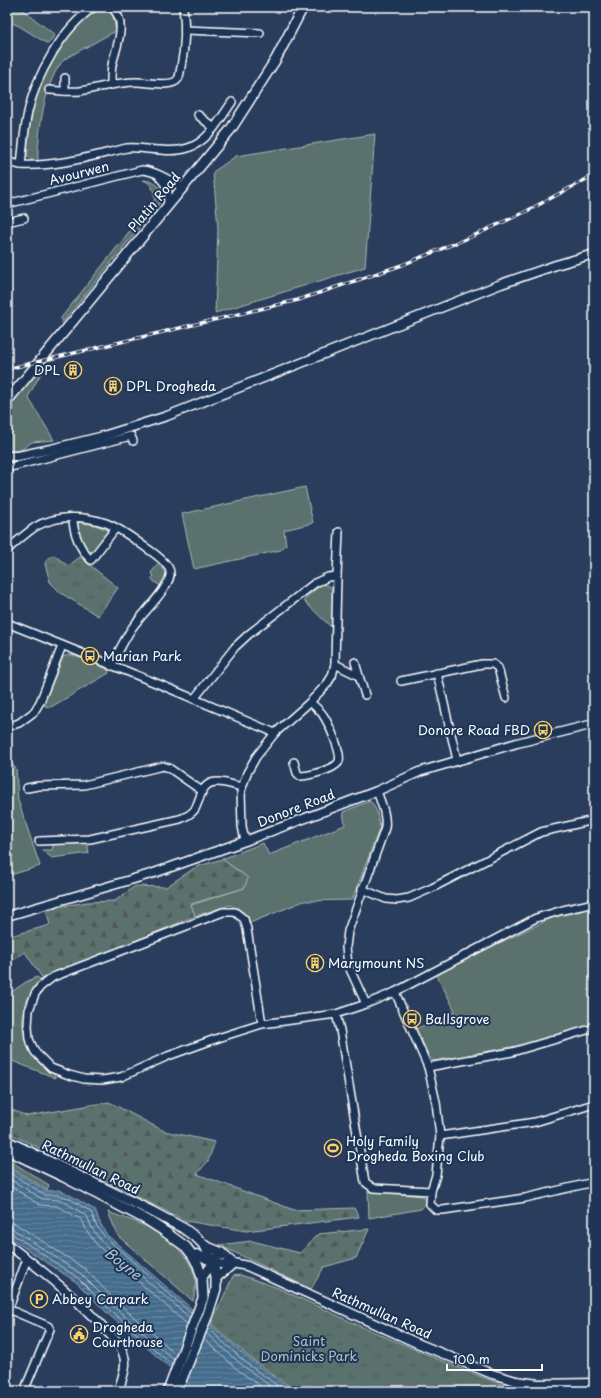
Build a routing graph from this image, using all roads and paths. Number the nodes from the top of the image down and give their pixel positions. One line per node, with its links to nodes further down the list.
1 (94, 7): 15 (street)
2 (111, 7): 8 (street)
3 (183, 7): 5 (street)
4 (303, 7): 17 (main road, Platin Road)
5 (185, 30): 6 (street); 8 (street)
6 (260, 33)
7 (65, 78): 10 (street)
8 (111, 84): 10 (street)
9 (50, 90): 10 (street)
10 (65, 91)
11 (232, 102): 13 (street)
12 (198, 115): 13 (street)
13 (214, 128): 15 (street)
14 (7, 162): 15 (street)
15 (21, 165)
16 (158, 174): 17 (street, Avourwen); 18 (street, Avourwen); 19 (street)
17 (183, 188): 19 (main road, Platin Road)
18 (7, 204)
19 (166, 209): 23 (main road, Platin Road)
20 (24, 218): 21 (street)
21 (7, 222)
22 (594, 254): 25 (street)
23 (7, 401)
24 (133, 441): 25 (street)
25 (52, 453): 26 (street); 27 (street)
26 (7, 456)
27 (7, 468)
28 (73, 518): 29 (street); 29 (street); 31 (street)
29 (115, 528): 37 (street)
30 (339, 532): 32 (street)
31 (7, 550)
32 (337, 576): 36 (street); 43 (street)
33 (7, 624): 34 (street)
34 (62, 646): 37 (street); 46 (street)
35 (356, 662): 39 (street)
36 (335, 664): 39 (street); 44 (street)
37 (111, 666): 43 (street)
38 (437, 673): 40 (street); 42 (street); 48 (street)
39 (359, 676): 41 (street)
40 (401, 681)
41 (365, 695)
42 (506, 698)
43 (194, 699): 47 (street)
44 (310, 702): 47 (street); 49 (street)
45 (594, 724): 48 (street, Donore Road)
46 (7, 727)
47 (275, 733): 50 (street)
48 (457, 760): 53 (street, Donore Road)
49 (294, 762)
50 (241, 787): 52 (street); 56 (street)
51 (27, 788): 52 (street)
52 (202, 791): 55 (street)
53 (377, 791): 56 (street, Donore Road); 57 (street)
54 (594, 820): 57 (street)
55 (39, 841)
56 (245, 841): 59 (street, Donore Road)
57 (362, 889): 61 (street)
58 (594, 903): 60 (street)
59 (7, 916)
60 (395, 992): 61 (street); 65 (street)
61 (366, 1004): 62 (street)
62 (336, 1014): 63 (street); 71 (street)
63 (262, 1024): 63 (street)
64 (594, 1028): 65 (street)
65 (428, 1067): 67 (street)
66 (594, 1104): 67 (street)
67 (440, 1136): 71 (street)
68 (7, 1141): 73 (main road, Rathmullan Road)
69 (7, 1150): 75 (main road, Rathmullan Road)
70 (594, 1182): 71 (street)
71 (431, 1191)
72 (7, 1244): 76 (street)
73 (204, 1245): 74 (street, Rathmullan Road); 77 (main road)
74 (225, 1255): 77 (street); 78 (street, Rathmullan Road)
75 (192, 1256): 77 (street, Rathmullan Road); 80 (main road)
76 (27, 1259): 81 (street); 85 (street)
77 (213, 1262): 78 (street, Rathmullan Road); 79 (main road); 80 (street)
78 (233, 1263): 79 (street); 84 (street, Rathmullan Road)
79 (216, 1277): 83 (main road)
80 (202, 1278): 83 (main road)
81 (8, 1311): 86 (street)
82 (594, 1383): 84 (street, Rathmullan Road)
83 (177, 1384): 87 (main road)
84 (580, 1388)
85 (119, 1390)
86 (24, 1391)
87 (168, 1391)

